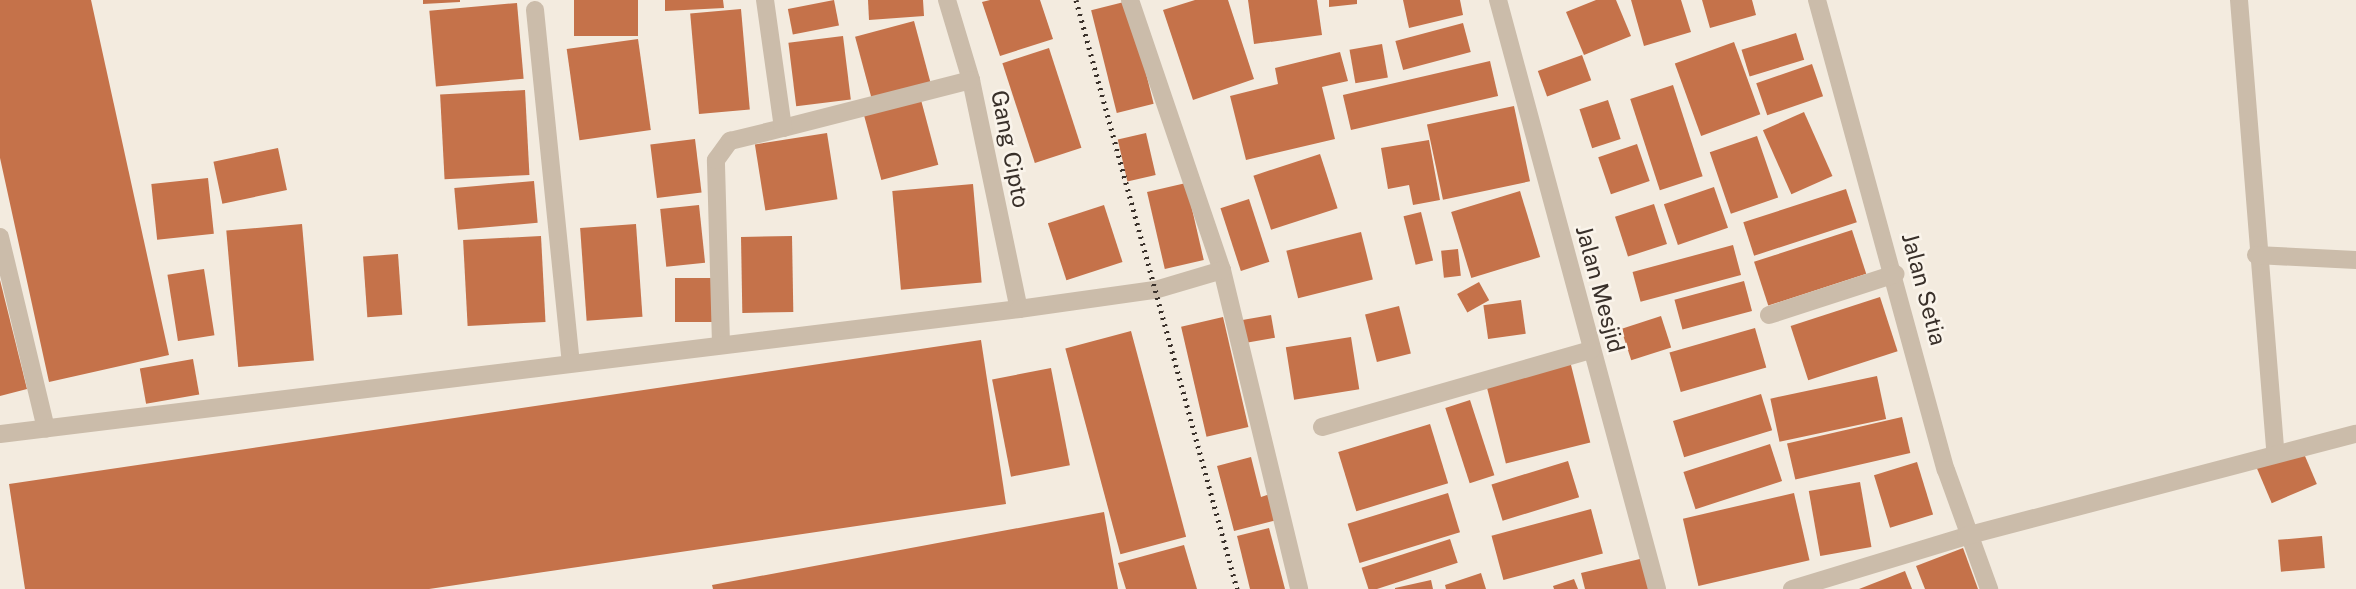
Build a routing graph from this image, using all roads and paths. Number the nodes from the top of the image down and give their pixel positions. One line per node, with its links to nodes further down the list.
1 (765, 0): 9 (street)
2 (947, 0): 8 (street, Gang Cipto)
3 (1130, 0): 13 (street)
4 (1498, 0): 18 (street, Jalan Mesjid)
5 (1817, 0): 14 (street, Jalan Setia)
6 (2239, 0): 11 (street)
7 (535, 10): 19 (street)
8 (971, 80): 9 (street); 15 (street, Gang Cipto)
9 (783, 128): 17 (street)
10 (0, 237): 21 (street)
11 (2256, 255): 12 (street); 24 (street)
12 (2356, 260)
13 (1222, 271): 15 (street); 26 (street)
14 (1895, 274): 16 (street); 25 (street, Jalan Setia)
15 (1019, 309): 17 (street)
16 (1769, 315)
17 (721, 344): 19 (street)
18 (1591, 350): 20 (street); 27 (street, Jalan Mesjid)
19 (571, 362): 21 (street)
20 (1322, 427)
21 (46, 429): 22 (street)
22 (0, 433)
23 (2356, 434): 24 (street)
24 (2274, 451): 25 (street)
25 (1966, 536): 28 (street); 29 (street, Jalan Setia)
26 (1299, 589)
27 (1657, 589)
28 (1792, 589)
29 (1989, 589)

